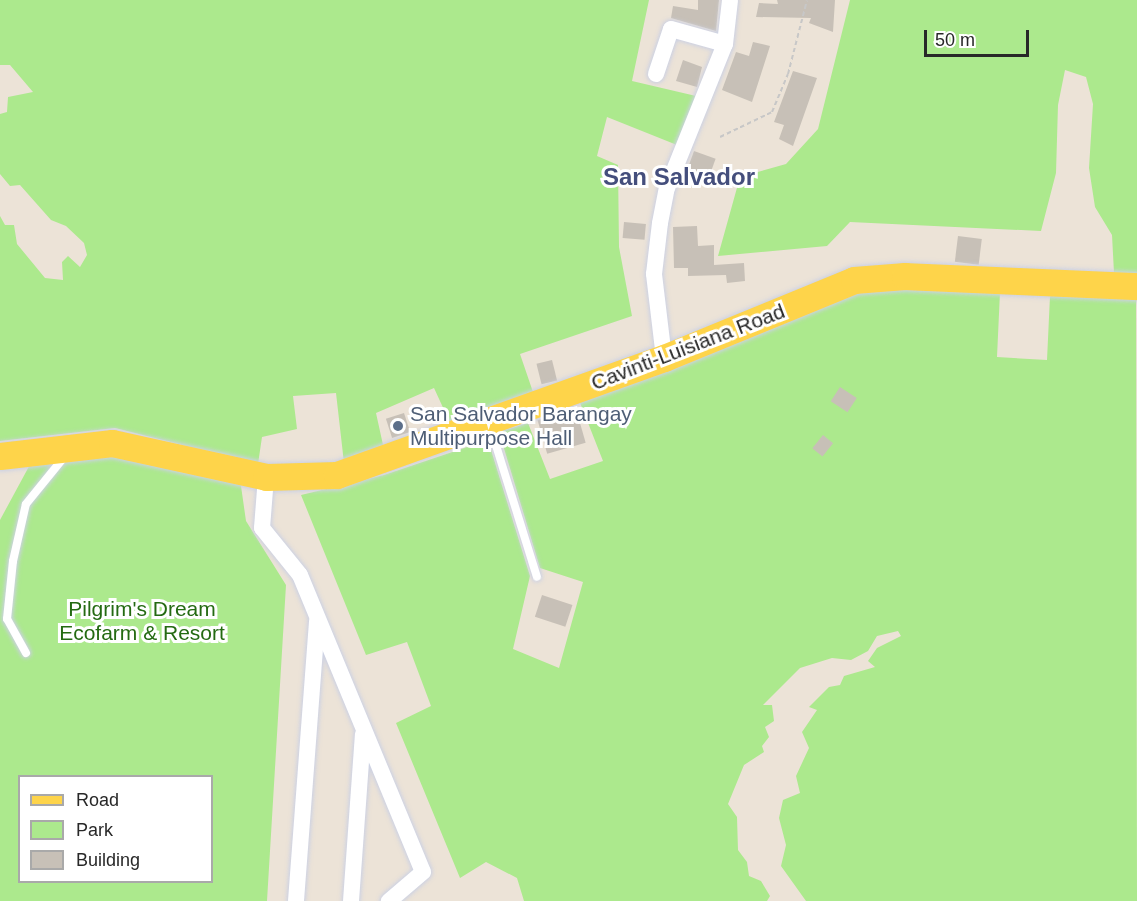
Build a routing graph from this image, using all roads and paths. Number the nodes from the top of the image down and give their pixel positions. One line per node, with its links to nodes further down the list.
1 (730, 0): 3 (street)
2 (807, 0): 5 (path)
3 (725, 44): 4 (street); 7 (street)
4 (656, 74)
5 (720, 137)
6 (1137, 286): 7 (main road, Cavinti-Luisiana Road)
7 (664, 358): 8 (main road, Cavinti-Luisiana Road)
8 (489, 423): 11 (main road, Cavinti-Luisiana Road); 12 (lane)
9 (73, 446): 10 (main road, Cavinti-Luisiana Road); 11 (main road, Cavinti-Luisiana Road); 14 (lane)
10 (0, 456)
11 (266, 477): 13 (street)
12 (537, 577)
13 (318, 617): 15 (street); 16 (street)
14 (26, 653)
15 (363, 730): 17 (street); 18 (street)
16 (296, 901)
17 (351, 901)
18 (389, 901)

